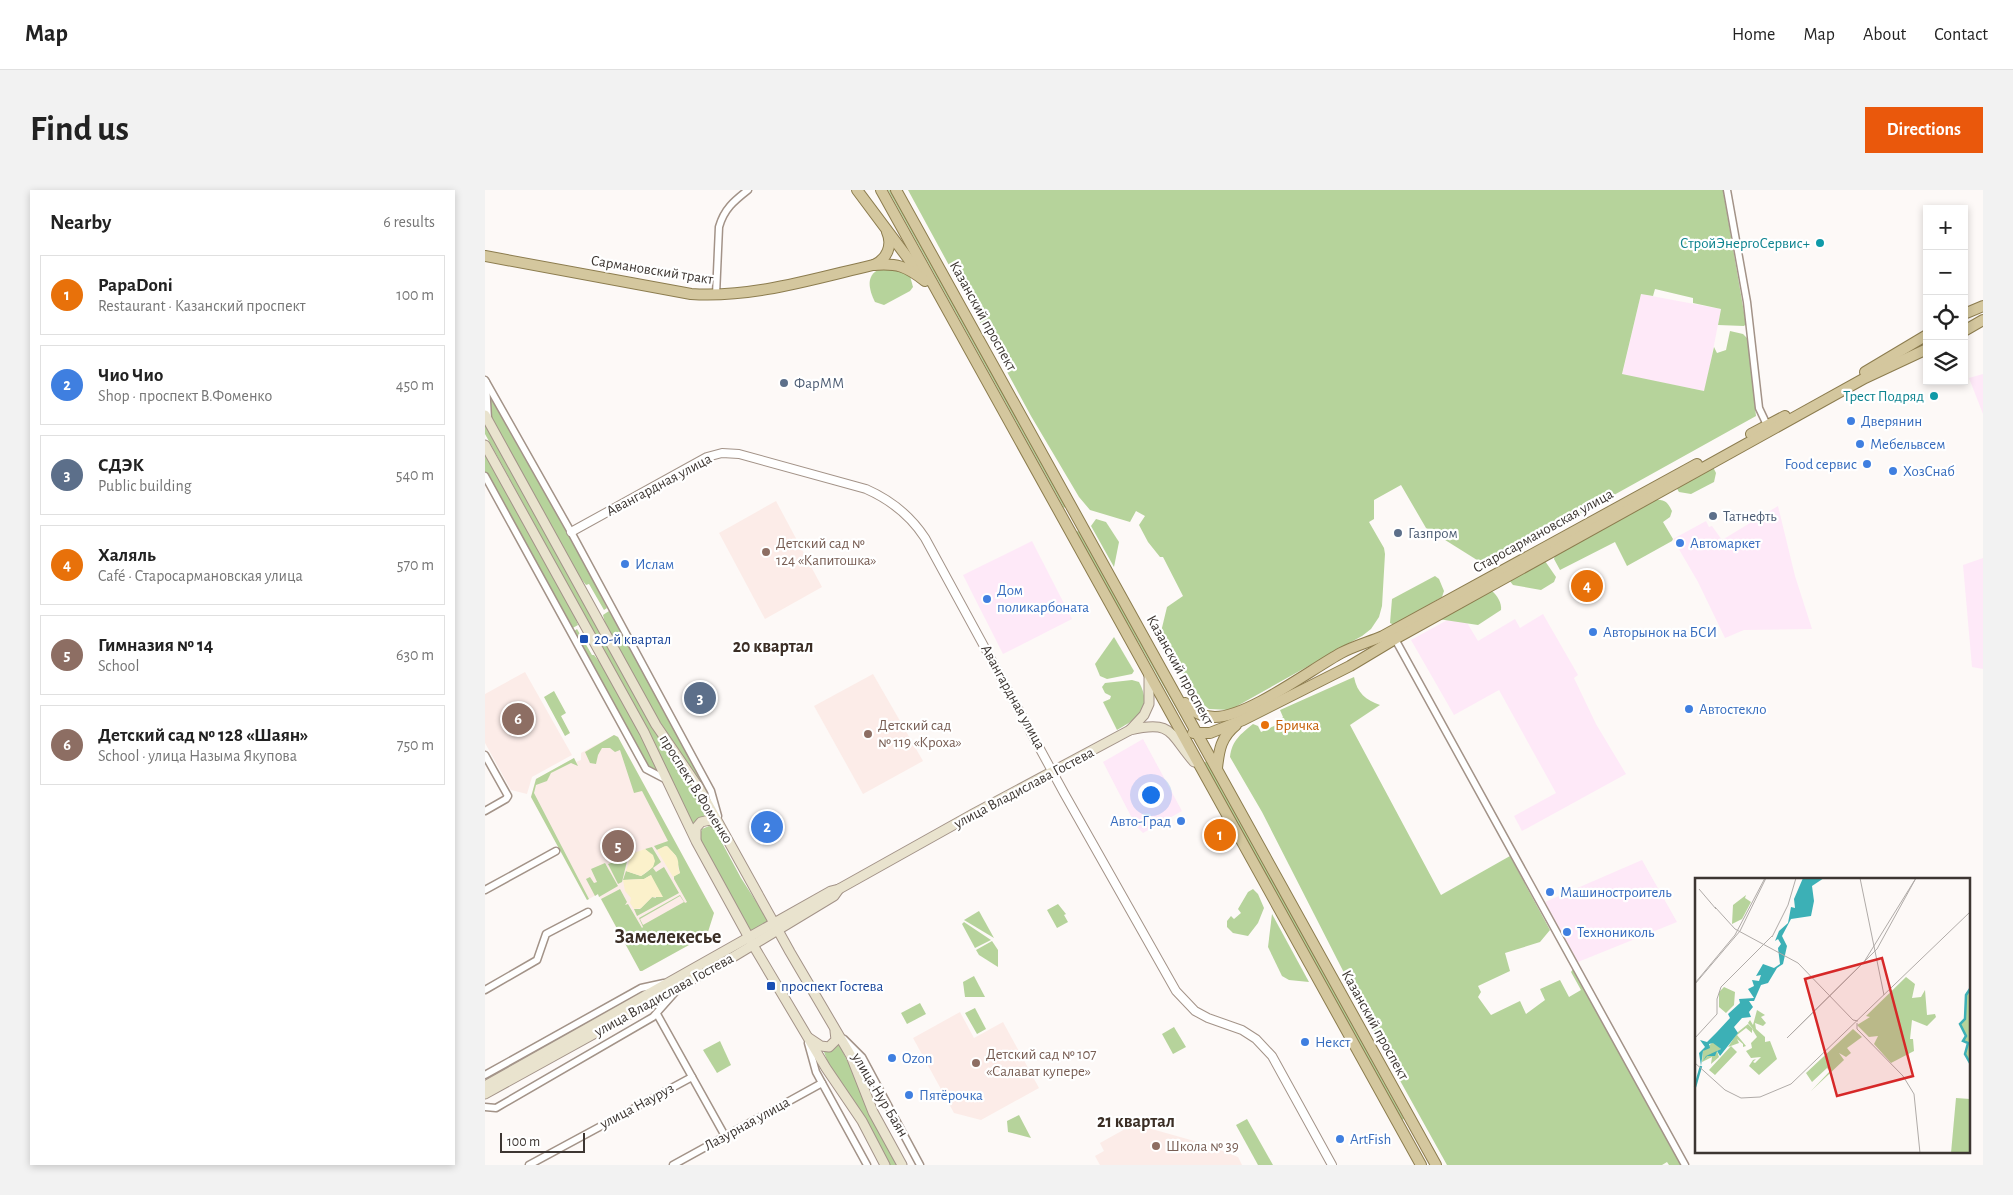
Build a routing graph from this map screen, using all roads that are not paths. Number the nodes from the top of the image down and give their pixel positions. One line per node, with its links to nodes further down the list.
1 (748, 190): 10 (street)
2 (857, 190): 6 (main road)
3 (881, 190): 13 (main road, Казанский проспект)
4 (896, 190): 28 (main road, Казанский проспект)
5 (1727, 190): 20 (street)
6 (883, 225): 8 (main road); 9 (main road)
7 (485, 256): 10 (main road, Сармановский тракт)
8 (873, 266): 9 (main road, Сармановский тракт); 10 (main road, Сармановский тракт)
9 (925, 281): 13 (main road)
10 (715, 295)
11 (1983, 306): 12 (main road)
12 (1968, 312)
13 (950, 314): 27 (main road, Казанский проспект)
14 (1983, 320): 15 (main road)
15 (1968, 329)
16 (1923, 337): 20 (main road, Старосармановская улица)
17 (1923, 351): 24 (main road, Старосармановская улица)
18 (485, 380): 19 (street); 23 (street)
19 (487, 418): 39 (main road, проспект В.Фоменко)
20 (1767, 425): 25 (main road, Старосармановская улица)
21 (485, 445): 37 (main road, проспект В.Фоменко)
22 (485, 476): 37 (street)
23 (571, 532): 36 (street, Авангардная улица); 39 (street)
24 (1395, 639): 26 (main road, Старосармановская улица); 69 (street)
25 (1342, 652): 26 (main road); 28 (main road, Старосармановская улица)
26 (1350, 666): 30 (main road, Старосармановская улица)
27 (1149, 675): 29 (main road, Казанский проспект); 31 (main road, улица Владислава Гостева)
28 (1173, 688): 32 (main road, Казанский проспект)
29 (1169, 710): 32 (main road); 35 (main road, Казанский проспект)
30 (1243, 720): 32 (main road); 34 (main road)
31 (1130, 730): 35 (main road, улица Владислава Гостева); 36 (main road, улица Владислава Гостева)
32 (1198, 734): 34 (main road, Казанский проспект)
33 (485, 755): 38 (street)
34 (1217, 768): 57 (main road, Казанский проспект)
35 (1201, 769): 58 (main road, Казанский проспект)
36 (1053, 772): 44 (main road, улица Владислава Гостева); 66 (street, Авангардная улица)
37 (667, 780): 40 (main road, проспект В.Фоменко)
38 (485, 811)
39 (721, 827): 40 (main road); 44 (main road, проспект В.Фоменко)
40 (696, 841): 45 (main road, проспект В.Фоменко)
41 (556, 851): 42 (street)
42 (485, 890)
43 (588, 912): 47 (street)
44 (776, 926): 45 (main road, улица Владислава Гостева); 49 (main road, проспект В.Фоменко)
45 (751, 940): 46 (main road, улица Владислава Гостева); 50 (main road, проспект В.Фоменко)
46 (676, 984): 48 (street); 51 (street); 54 (main road, улица Владислава Гостева); 55 (main road, улица Владислава Гостева)
47 (485, 990)
48 (657, 1014): 52 (street); 56 (street)
49 (834, 1029): 50 (main road); 64 (main road, проспект В.Фоменко); 65 (street, улица Нур Баян)
50 (807, 1037): 53 (street); 63 (main road, проспект В.Фоменко)
51 (485, 1075)
52 (692, 1077): 59 (street); 60 (street, улица Науруз)
53 (821, 1083): 59 (street, Лазурная улица); 62 (street)
54 (485, 1086)
55 (485, 1094)
56 (485, 1107)
57 (1407, 1114): 58 (main road); 68 (main road, Казанский проспект)
58 (1395, 1120): 67 (main road, Казанский проспект)
59 (725, 1136): 61 (street, Лазурная улица)
60 (529, 1165)
61 (673, 1165)
62 (867, 1165)
63 (885, 1165)
64 (902, 1165)
65 (921, 1165)
66 (1332, 1165)
67 (1421, 1165)
68 (1437, 1165)
69 (1685, 1165)

